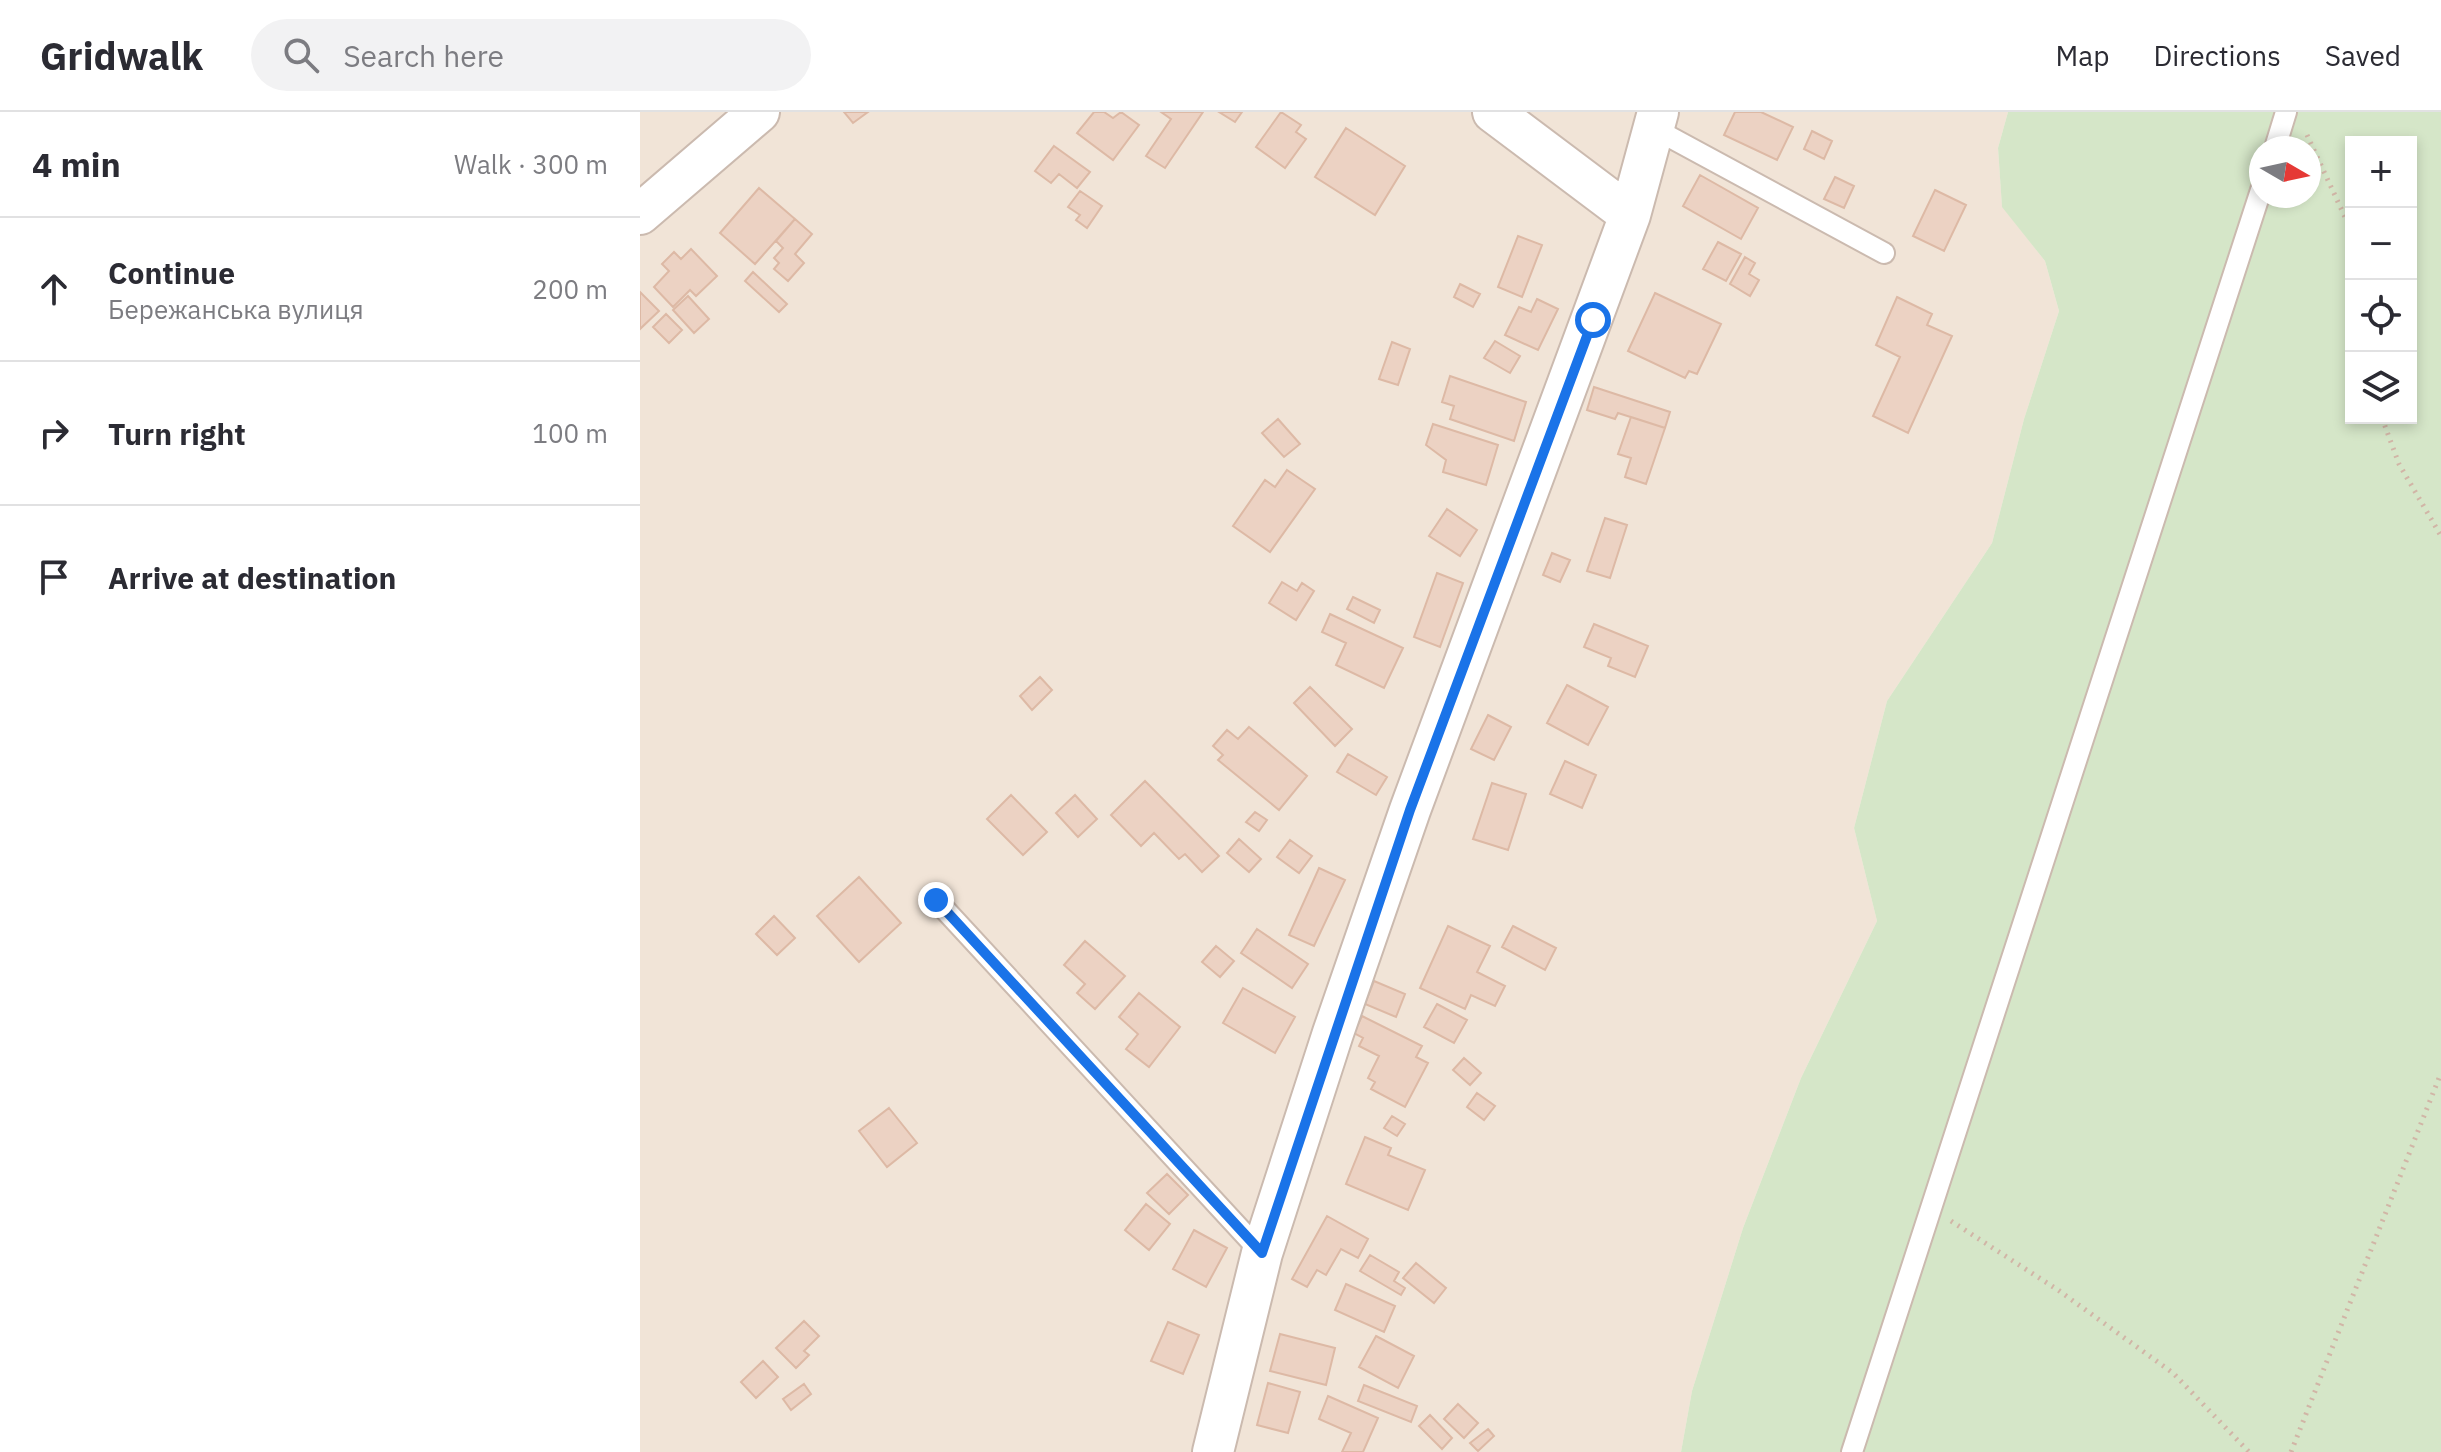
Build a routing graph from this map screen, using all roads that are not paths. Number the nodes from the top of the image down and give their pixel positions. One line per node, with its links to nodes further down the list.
1 (759, 112): 7 (street)
2 (1493, 112): 8 (street)
3 (2294, 118): 5 (lane)
4 (1657, 120): 8 (street); 9 (lane)
5 (2283, 136)
6 (2255, 208): 13 (lane)
7 (640, 214)
8 (1630, 215): 11 (street)
9 (1884, 253)
10 (936, 900): 11 (lane)
11 (1262, 1253): 12 (street)
12 (1213, 1452)
13 (1852, 1452)

